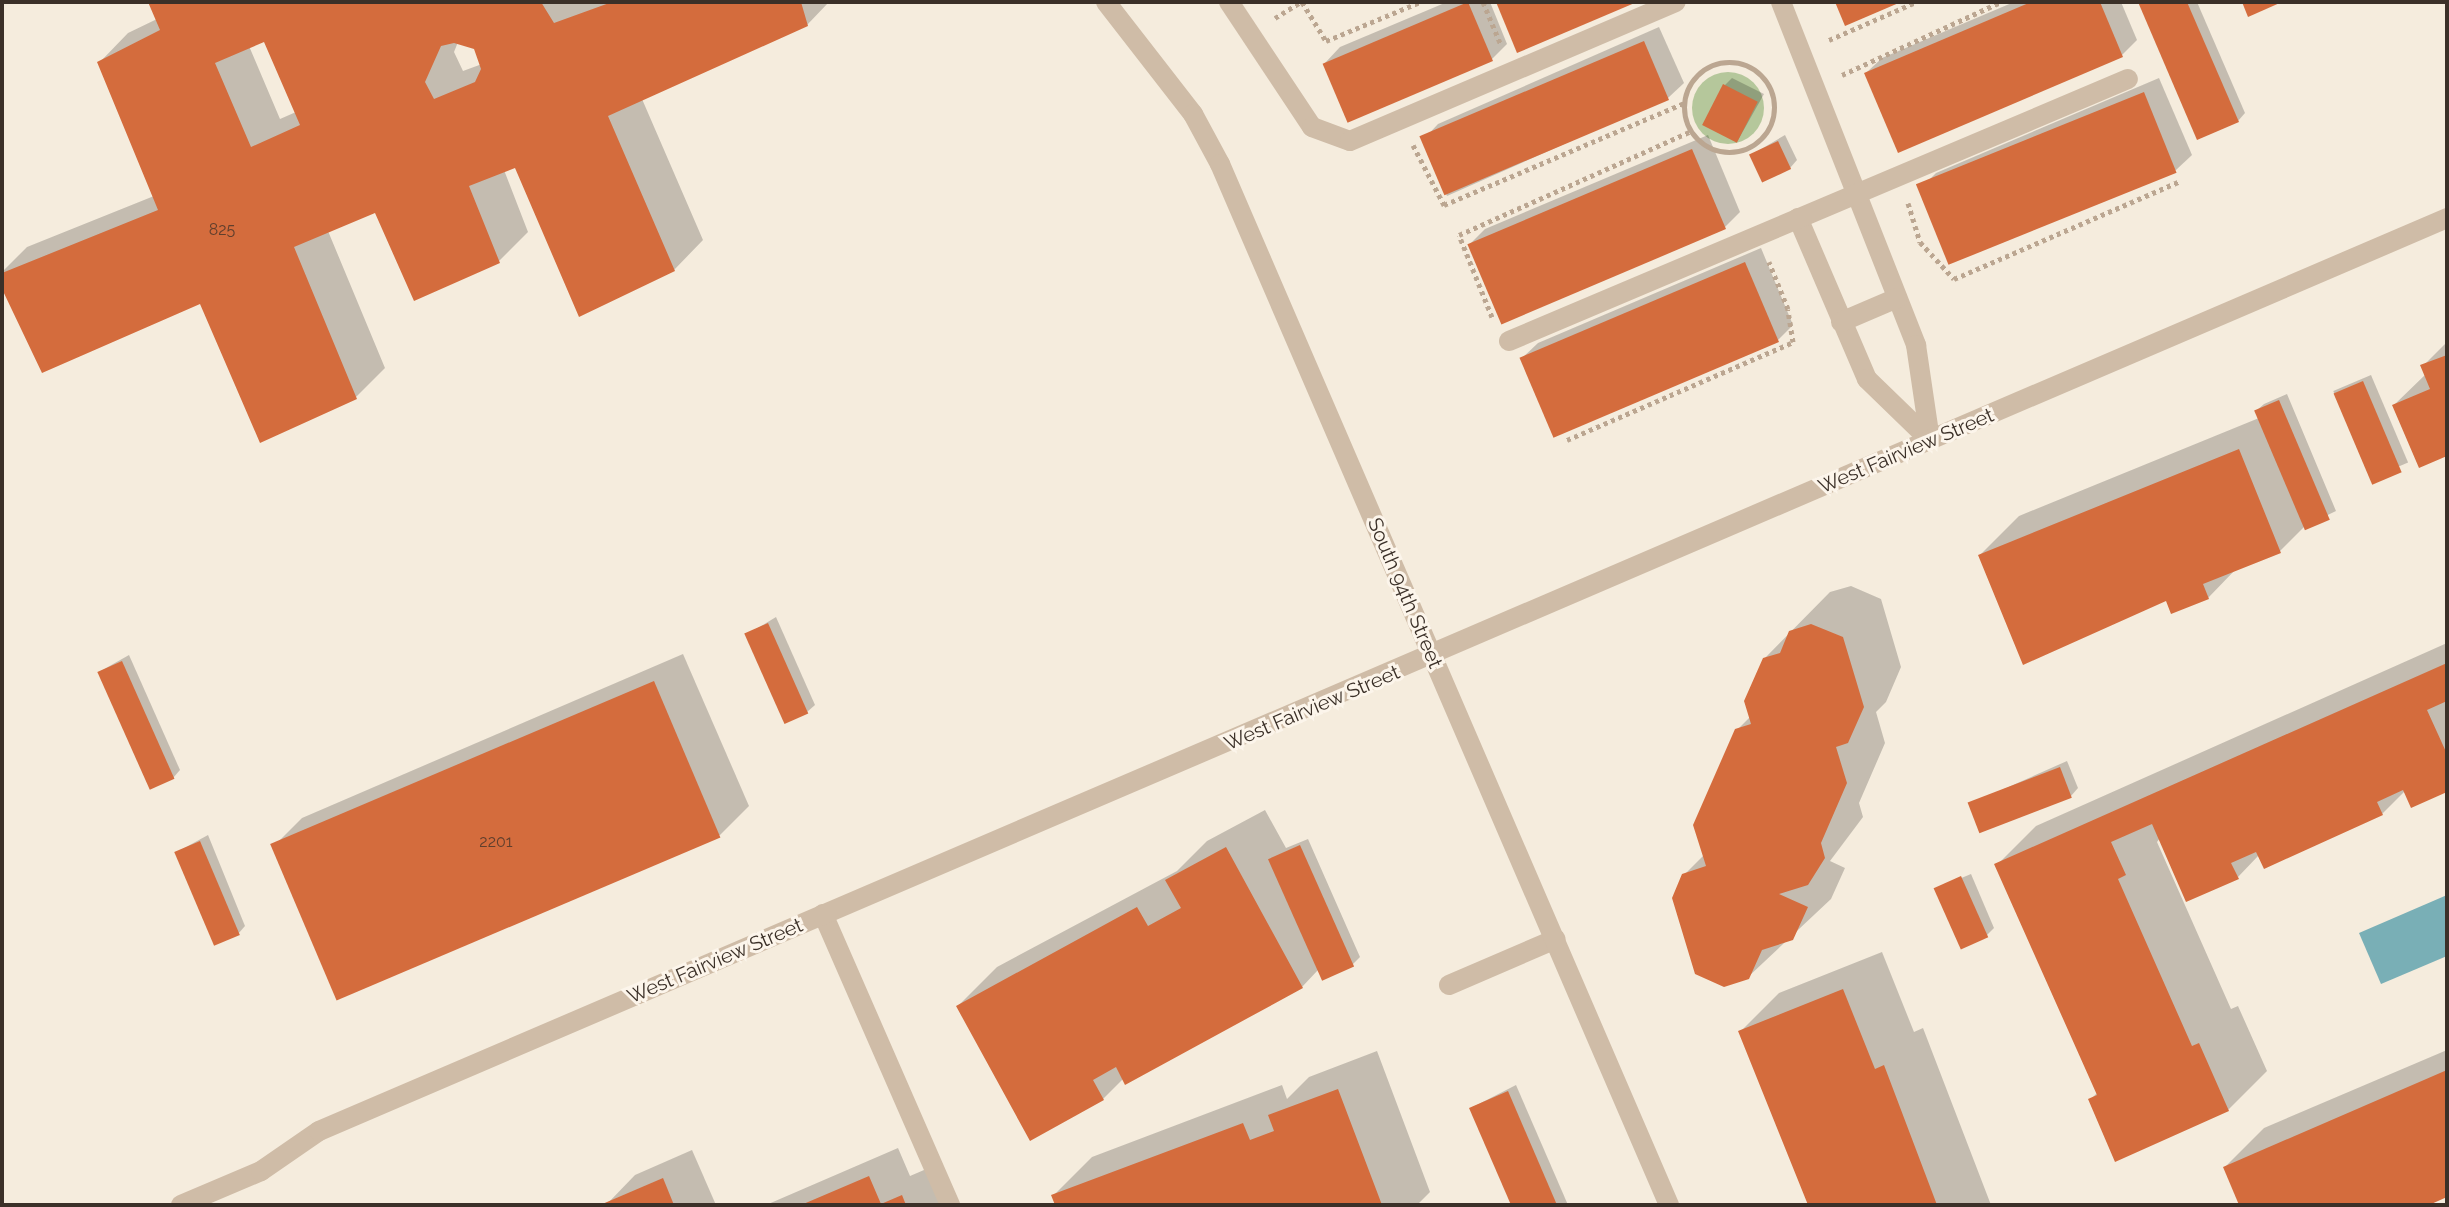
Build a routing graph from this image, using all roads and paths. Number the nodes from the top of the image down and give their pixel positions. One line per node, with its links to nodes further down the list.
1 (1106, 2): 26 (street, South 94th Street)
2 (1229, 2): 13 (street)
3 (1302, 2): 4 (path)
4 (1420, 2)
5 (1676, 2): 13 (street)
6 (1781, 2): 9 (street)
7 (1916, 2): 9 (path)
8 (2001, 2): 11 (path)
9 (1801, 52): 11 (street)
10 (2128, 79): 15 (street)
11 (1815, 88): 17 (street)
12 (1684, 103): 13 (path); 14 (path); 14 (path)
13 (1400, 120)
14 (1691, 131): 23 (path)
15 (1895, 177): 16 (path); 17 (street)
16 (2181, 181)
17 (1857, 193): 18 (street); 21 (street)
18 (1798, 218): 20 (street); 22 (street)
19 (2447, 218): 25 (street, West Fairview Street)
20 (1758, 235): 23 (street); 24 (path)
21 (1897, 298): 22 (street); 25 (street)
22 (1841, 322): 25 (street)
23 (1509, 341)
24 (1567, 440)
25 (1930, 440): 26 (street, West Fairview Street)
26 (1432, 657): 27 (street, West Fairview Street); 28 (street, South 94th Street)
27 (823, 914): 30 (street, West Fairview Street); 31 (street)
28 (1556, 939): 29 (street); 32 (street, South 94th Street)
29 (1449, 985)
30 (181, 1205)
31 (950, 1205)
32 (1669, 1205)

